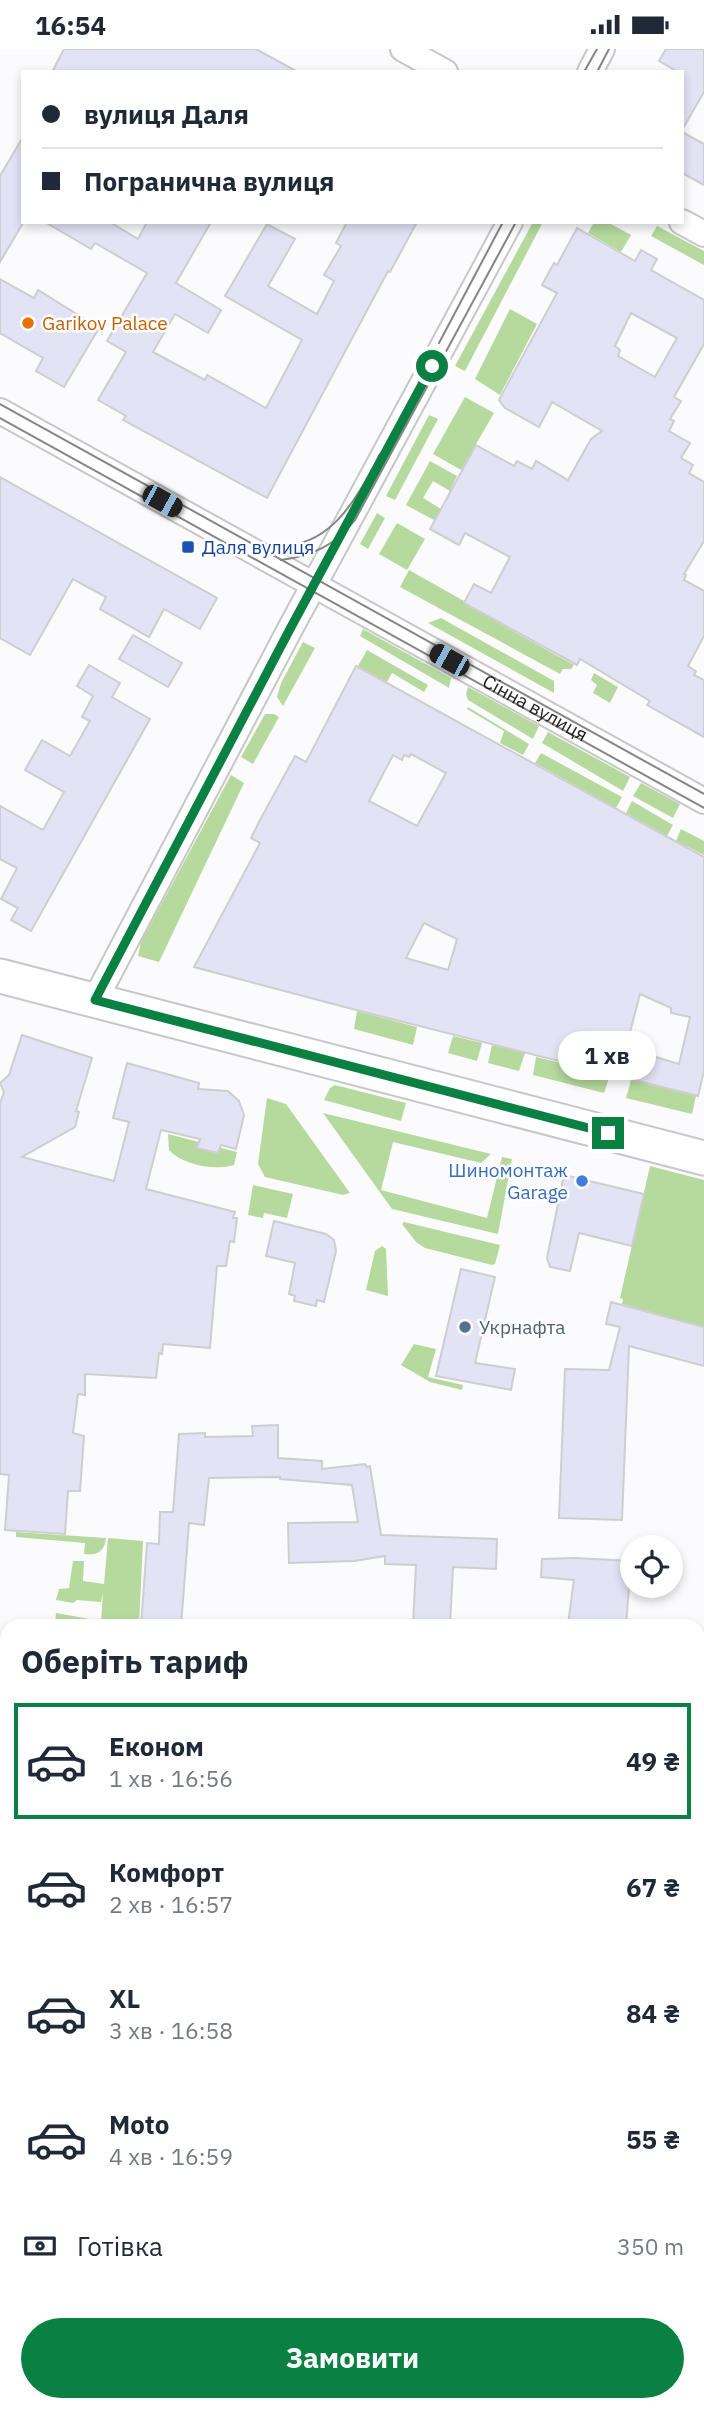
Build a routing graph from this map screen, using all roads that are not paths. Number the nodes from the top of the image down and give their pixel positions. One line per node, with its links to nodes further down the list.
1 (403, 49): 3 (street)
2 (602, 49): 4 (street)
3 (440, 70)
4 (591, 70)
5 (684, 223): 7 (street)
6 (509, 224): 9 (street)
7 (704, 234)
8 (0, 411): 9 (street, Сінна вулиця)
9 (314, 585): 10 (street, Сінна вулиця); 12 (street)
10 (704, 801)
11 (0, 976): 12 (main road)
12 (95, 1000): 13 (main road)
13 (704, 1158)

